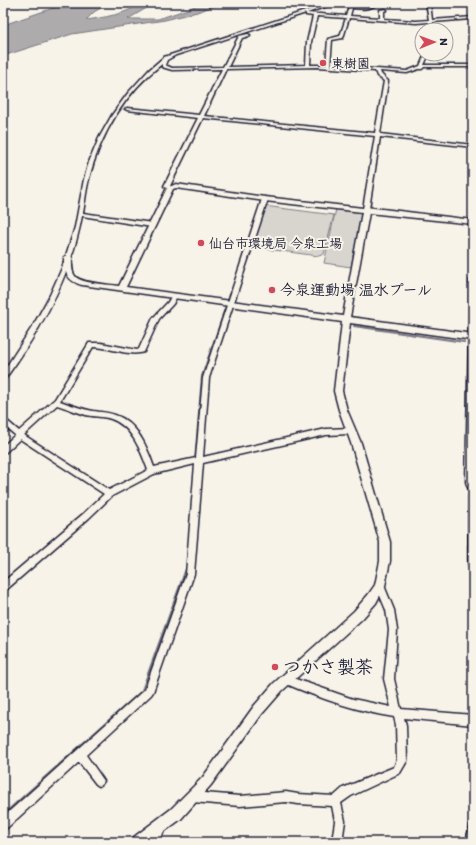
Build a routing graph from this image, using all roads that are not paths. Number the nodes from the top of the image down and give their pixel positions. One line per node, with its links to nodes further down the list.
1 (334, 3): 5 (street)
2 (376, 3): 6 (street)
3 (428, 3): 15 (street)
4 (350, 7): 6 (street); 11 (street)
5 (317, 8): 9 (street); 12 (street)
6 (362, 10): 8 (street)
7 (385, 10): 14 (street)
8 (367, 13)
9 (308, 15): 10 (street); 12 (street); 22 (street)
10 (315, 15): 11 (street); 19 (street)
11 (348, 17): 14 (street); 21 (street)
12 (287, 18): 17 (street)
13 (473, 18): 15 (street); 16 (street)
14 (382, 19): 15 (street)
15 (430, 21)
16 (473, 30)
17 (165, 58): 22 (street); 32 (street)
18 (424, 62): 23 (street)
19 (308, 66): 21 (street); 22 (street)
20 (473, 66): 23 (street)
21 (328, 67): 24 (street)
22 (226, 68): 26 (street)
23 (421, 68): 24 (street)
24 (377, 70): 27 (street)
25 (127, 109): 26 (street)
26 (201, 117): 27 (street); 29 (street)
27 (378, 134): 28 (street); 31 (street)
28 (473, 146)
29 (170, 188): 30 (street); 34 (street)
30 (265, 199): 31 (street); 39 (street)
31 (366, 209): 33 (street); 40 (street)
32 (80, 214): 34 (street); 35 (street)
33 (473, 222)
34 (152, 225): 37 (street)
35 (68, 258): 37 (street); 42 (street)
36 (473, 280): 41 (street)
37 (121, 288): 38 (street)
38 (173, 299): 39 (street); 45 (street)
39 (231, 304): 40 (street); 50 (street)
40 (346, 320): 41 (street); 47 (street)
41 (472, 337): 52 (street)
42 (9, 369): 43 (street); 44 (street)
43 (3, 377)
44 (3, 384)
45 (57, 401): 48 (street); 51 (street)
46 (3, 421): 48 (street)
47 (351, 431): 50 (street); 56 (street)
48 (19, 436): 49 (street); 53 (street)
49 (3, 450)
50 (196, 461): 51 (street); 61 (street)
51 (152, 471): 53 (street)
52 (473, 491)
53 (109, 494): 57 (street)
54 (473, 510): 55 (street)
55 (473, 563)
56 (380, 586): 58 (street); 59 (street)
57 (3, 587)
58 (287, 680): 59 (street); 63 (street)
59 (397, 712): 60 (street); 64 (street)
60 (473, 720)
61 (79, 754): 62 (street); 65 (street)
62 (99, 781)
63 (192, 797): 64 (street); 66 (street)
64 (336, 801): 70 (street)
65 (3, 824)
66 (161, 826): 68 (street); 69 (street)
67 (473, 833): 71 (street)
68 (139, 842)
69 (155, 842)
70 (337, 842)
71 (471, 842)

